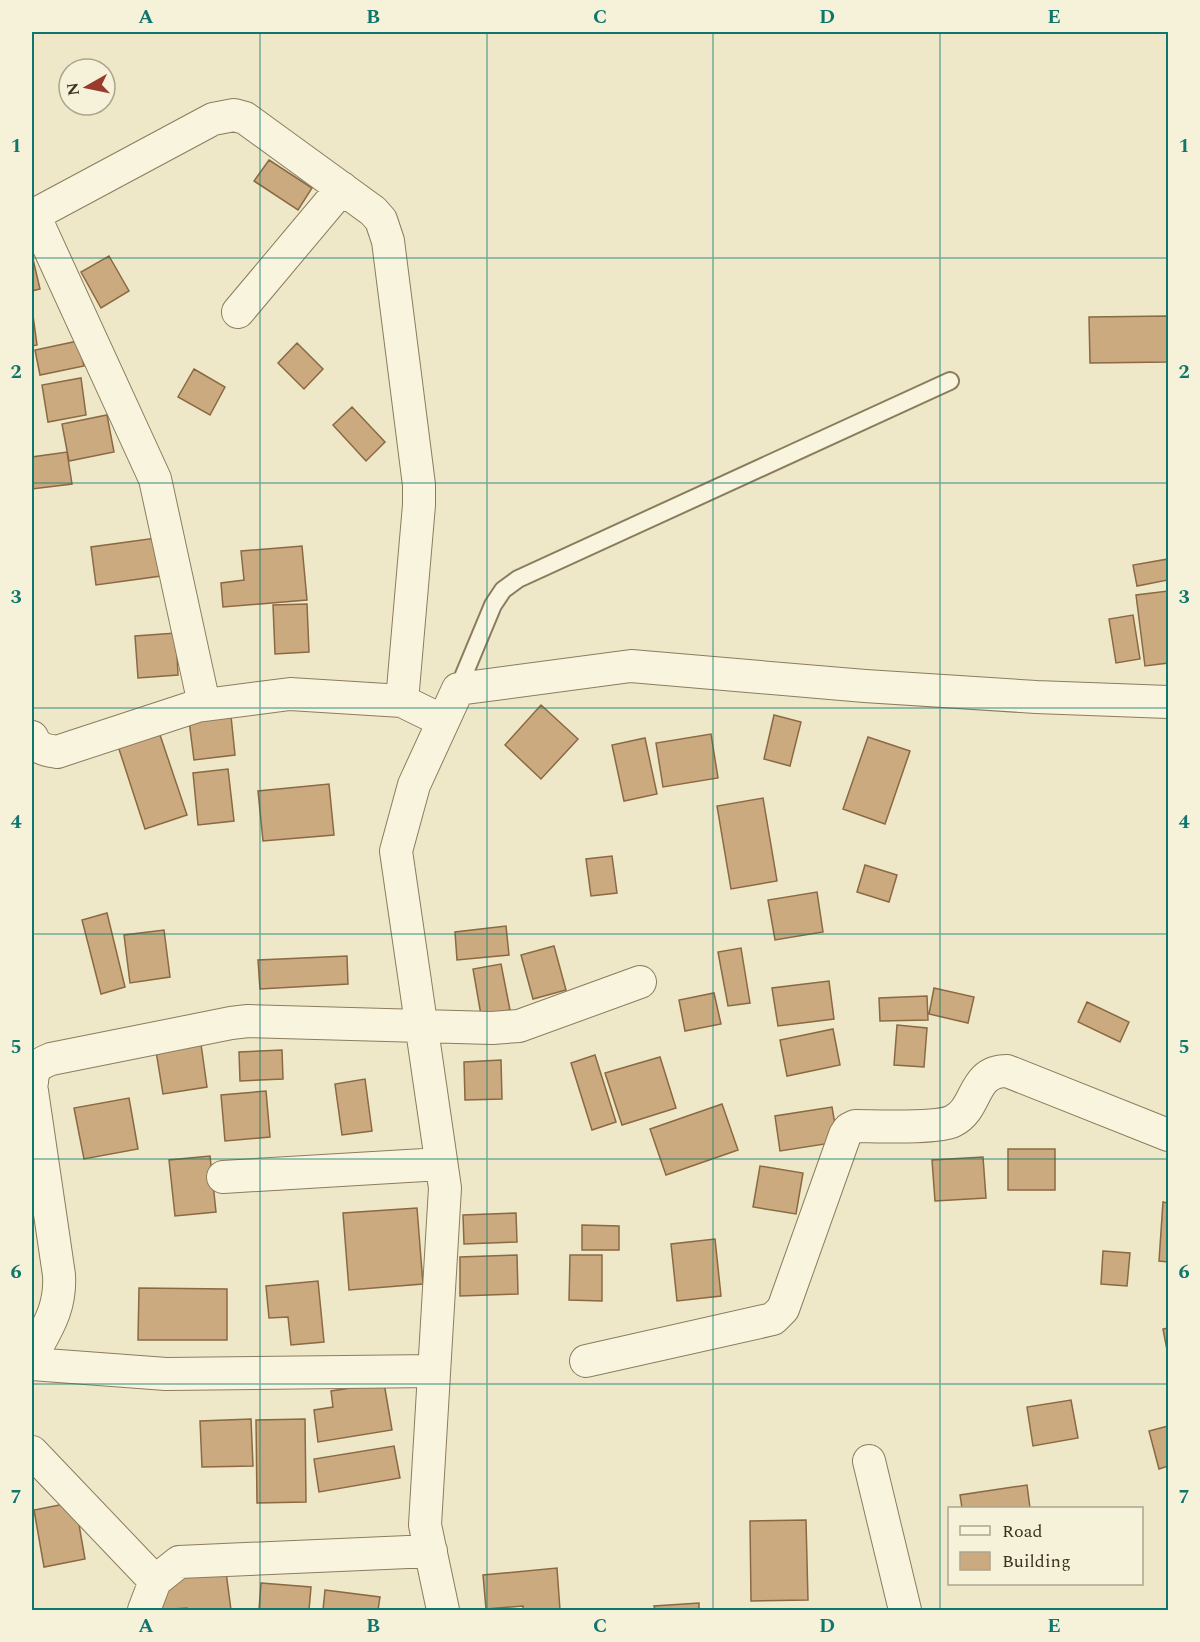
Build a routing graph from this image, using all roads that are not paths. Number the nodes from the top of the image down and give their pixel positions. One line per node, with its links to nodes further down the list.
1 (342, 188): 2 (street); 3 (street); 6 (street)
2 (33, 215): 8 (street)
3 (238, 312)
4 (950, 381): 5 (lane)
5 (458, 689): 7 (street); 9 (street)
6 (402, 701): 8 (street); 9 (street)
7 (1168, 702)
8 (204, 704): 10 (street)
9 (443, 721): 12 (street)
10 (32, 737)
11 (640, 982): 12 (street)
12 (422, 1025): 13 (street); 17 (street)
13 (32, 1082)
14 (32, 1091): 16 (street)
15 (1168, 1135): 20 (street)
16 (35, 1143): 19 (street)
17 (441, 1164): 18 (street); 22 (street)
18 (223, 1177)
19 (32, 1356)
20 (585, 1361)
21 (32, 1364): 22 (street)
22 (434, 1371): 25 (street)
23 (32, 1452): 26 (street)
24 (869, 1461): 29 (street)
25 (431, 1551): 26 (street); 28 (street)
26 (155, 1581): 27 (street)
27 (144, 1611)
28 (443, 1611)
29 (905, 1611)

